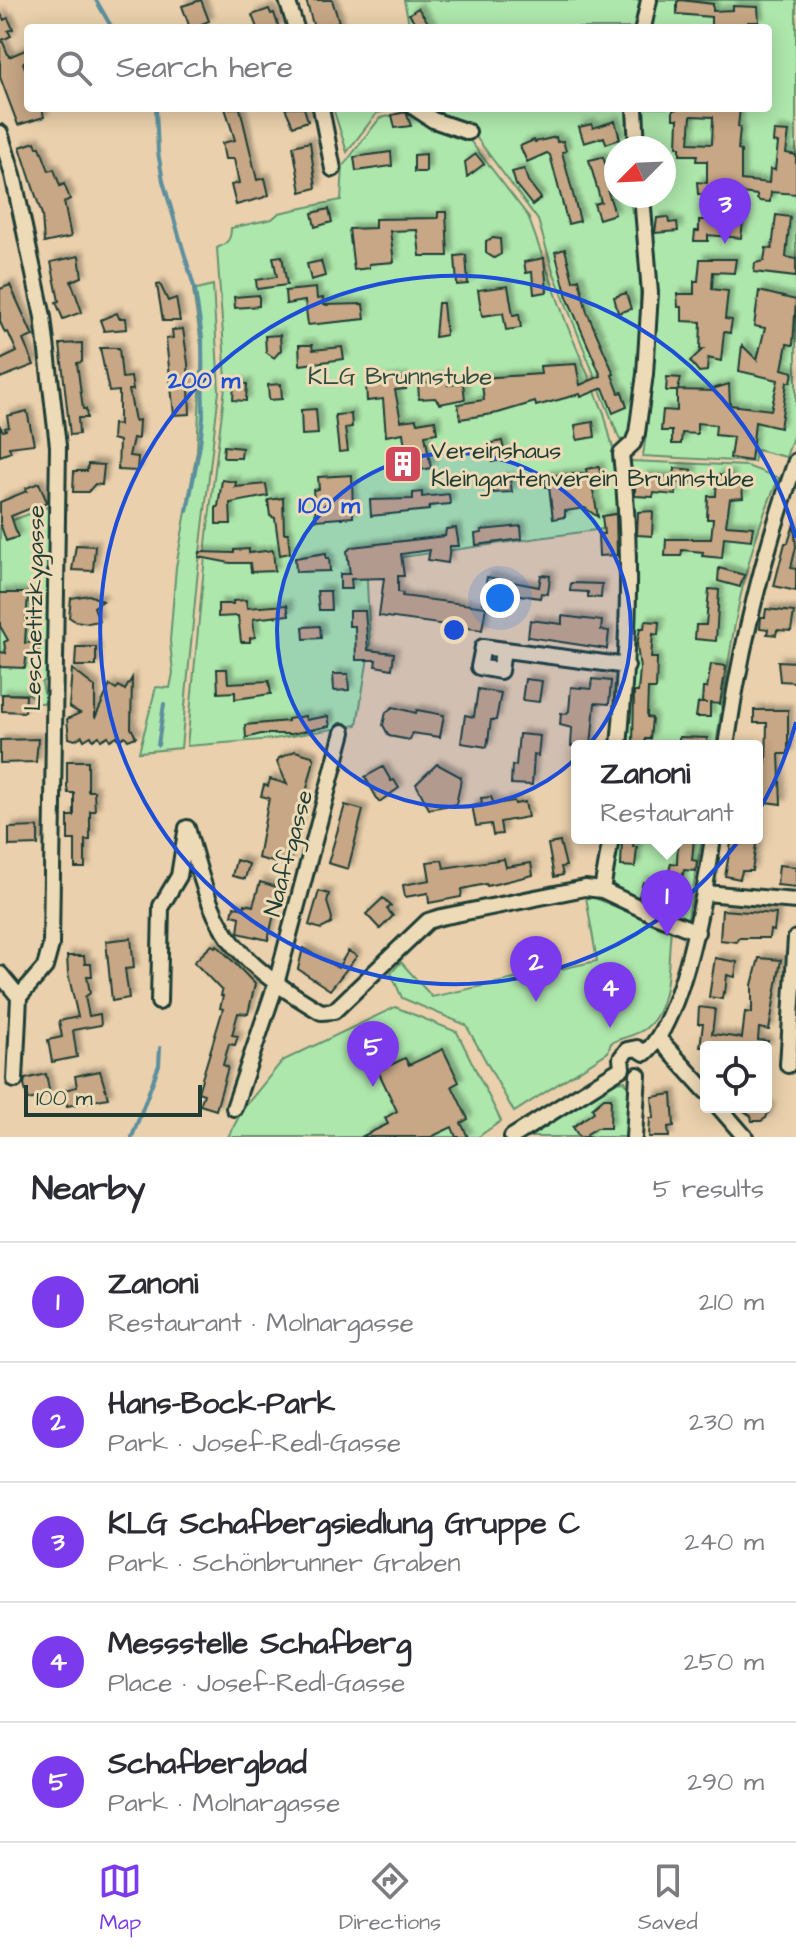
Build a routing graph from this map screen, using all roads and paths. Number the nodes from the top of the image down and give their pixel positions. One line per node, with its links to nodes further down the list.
1 (287, 0): 3 (street)
2 (649, 0): 4 (street)
3 (295, 24)
4 (644, 24)
5 (322, 112): 11 (street)
6 (421, 112): 8 (street)
7 (635, 112): 10 (street)
8 (468, 132)
9 (0, 133): 28 (street, Leschetitzkygasse)
10 (636, 136)
11 (333, 169)
12 (643, 208): 15 (street)
13 (796, 461): 18 (street)
14 (503, 650): 15 (street)
15 (627, 666): 17 (street)
16 (343, 732): 27 (street, Naaffgasse)
17 (620, 740)
18 (727, 740)
19 (610, 844): 21 (street)
20 (712, 844): 22 (street)
21 (602, 890): 24 (street); 27 (street)
22 (706, 893): 23 (street); 24 (street)
23 (796, 901)
24 (697, 932): 30 (street)
25 (796, 938): 32 (street)
26 (0, 974): 28 (street)
27 (276, 984): 29 (street); 37 (street, Naaffgasse)
28 (19, 997): 35 (street)
29 (159, 1002)
30 (658, 1038): 31 (street); 36 (street)
31 (645, 1053): 33 (street); 34 (street)
32 (788, 1065)
33 (622, 1068): 34 (street); 39 (street)
34 (638, 1075): 40 (street)
35 (15, 1080)
36 (700, 1084)
37 (234, 1108)
38 (724, 1113): 41 (street)
39 (512, 1137)
40 (634, 1137)
41 (745, 1137)

